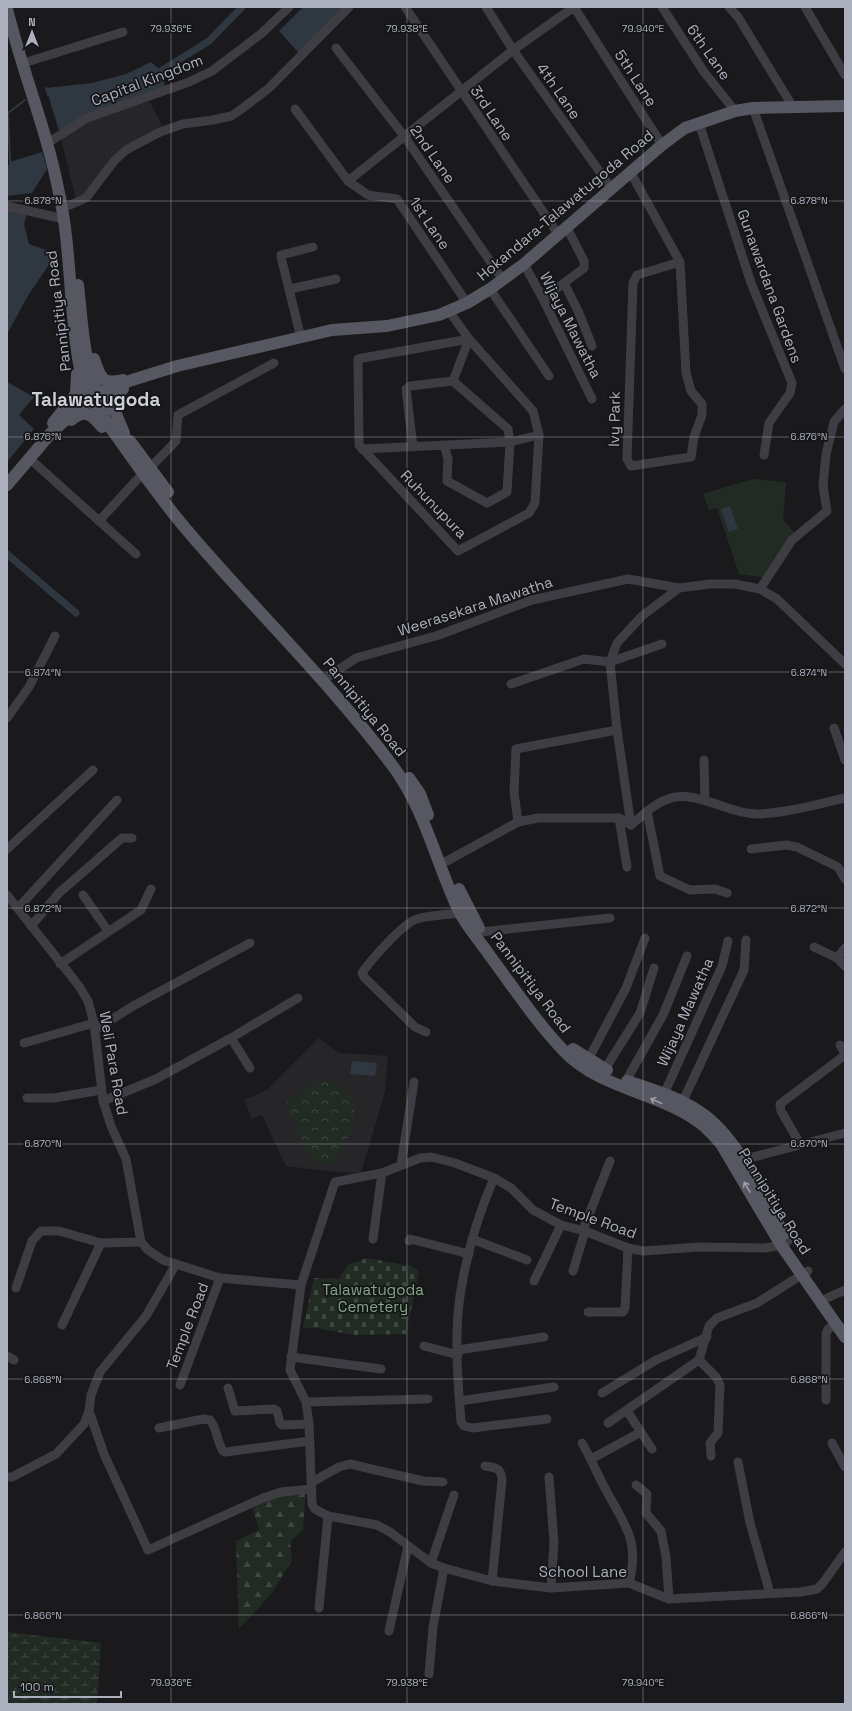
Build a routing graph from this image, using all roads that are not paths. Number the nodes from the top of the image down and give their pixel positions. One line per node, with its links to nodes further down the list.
1 (288, 7): 23 (street, Capital Kingdom)
2 (349, 7): 28 (street)
3 (405, 7): 15 (street, 3rd Lane)
4 (486, 7): 12 (street, 4th Lane)
5 (574, 7): 12 (street); 24 (street, 5th Lane)
6 (662, 7): 20 (street, 6th Lane)
7 (729, 7): 17 (street)
8 (805, 7): 14 (street)
9 (9, 13): 13 (main road, Pannipitiya Road); 23 (main road, Pannipitiya Road)
10 (122, 32): 13 (street)
11 (336, 48): 22 (street, 2nd Lane)
12 (513, 50): 15 (street); 27 (street, 4th Lane)
13 (30, 62): 23 (main road, Pannipitiya Road)
14 (845, 75)
15 (461, 91): 22 (street); 31 (street, 3rd Lane)
16 (845, 106): 17 (main road, Hokandara-Talawatugoda Road)
17 (793, 107): 18 (main road, Hokandara-Talawatugoda Road)
18 (753, 108): 20 (main road, Hokandara-Talawatugoda Road); 49 (street)
19 (295, 109): 26 (street, 1st Lane)
20 (735, 111): 21 (main road, Hokandara-Talawatugoda Road)
21 (699, 123): 24 (main road, Hokandara-Talawatugoda Road); 64 (street, Gunawardana Gardens)
22 (404, 136): 26 (street); 36 (street, 2nd Lane)
23 (50, 140): 28 (main road, Pannipitiya Road); 30 (main road, Pannipitiya Road)
24 (662, 145): 25 (main road, Hokandara-Talawatugoda Road)
25 (631, 174): 27 (main road, Hokandara-Talawatugoda Road); 33 (street, Ivy Park)
26 (348, 181): 41 (street, 1st Lane)
27 (612, 189): 31 (main road, Hokandara-Talawatugoda Road)
28 (70, 205): 43 (main road, Pannipitiya Road)
29 (7, 206): 30 (street)
30 (64, 219): 47 (main road, Pannipitiya Road)
31 (562, 230): 34 (main road, Hokandara-Talawatugoda Road); 37 (street, 3rd Lane)
32 (313, 247): 38 (street)
33 (680, 262): 33 (street, Ivy Park)
34 (524, 264): 36 (main road, Hokandara-Talawatugoda Road); 40 (street, Wijaya Mawatha)
35 (336, 279): 38 (street)
36 (503, 280): 39 (main road, Hokandara-Talawatugoda Road)
37 (564, 283): 40 (street); 46 (street)
38 (290, 289): 44 (street)
39 (490, 289): 41 (main road, Hokandara-Talawatugoda Road); 51 (street)
40 (544, 299): 54 (street, Wijaya Mawatha)
41 (467, 303): 42 (main road, Hokandara-Talawatugoda Road)
42 (449, 311): 44 (main road, Hokandara-Talawatugoda Road); 45 (street, Ruhunupura)
43 (83, 330): 50 (main road); 53 (main road, Pannipitiya Road)
44 (301, 338): 50 (main road, Hokandara-Talawatugoda Road)
45 (469, 339): 52 (street); 57 (street, Ruhunupura); 62 (street)
46 (592, 346)
47 (77, 352): 53 (main road, Pannipitiya Road); 58 (main road)
48 (274, 363): 66 (street)
49 (845, 369)
50 (145, 376): 53 (main road, Hokandara-Talawatugoda Road); 56 (main road)
51 (549, 376)
52 (453, 381): 59 (street, Ruhunupura); 61 (street, Ruhunupura)
53 (94, 397): 56 (main road, Pannipitiya Road); 58 (main road, Hokandara-Talawatugoda Road); 63 (main road, Pannipitiya Road)
54 (592, 399)
55 (845, 409): 71 (street)
56 (124, 433): 66 (main road, Pannipitiya Road)
57 (539, 435): 59 (street, Ruhunupura); 62 (street, Ruhunupura)
58 (43, 442): 63 (main road); 65 (main road)
59 (510, 442): 60 (street, Ruhunupura); 60 (street, Ruhunupura)
60 (444, 446): 61 (street, Ruhunupura)
61 (413, 447): 62 (street, Ruhunupura)
62 (362, 449)
63 (127, 450): 66 (main road, Pannipitiya Road)
64 (764, 456)
65 (29, 458): 67 (main road); 68 (street)
66 (147, 470): 68 (street); 76 (main road, Pannipitiya Road)
67 (7, 485)
68 (99, 521): 69 (street)
69 (136, 554)
70 (679, 588): 71 (street, Weerasekara Mawatha); 74 (street); 76 (street, Weerasekara Mawatha)
71 (760, 589): 75 (street, Weerasekara Mawatha)
72 (55, 636): 78 (street)
73 (662, 644): 74 (street)
74 (610, 662): 77 (street); 80 (street)
75 (845, 664)
76 (326, 677): 94 (main road, Pannipitiya Road); 102 (main road, Pannipitiya Road)
77 (511, 684)
78 (7, 718)
79 (834, 728): 82 (street)
80 (617, 730): 89 (street); 90 (street)
81 (704, 760): 86 (street)
82 (845, 760)
83 (93, 770): 92 (street)
84 (845, 798): 86 (street)
85 (117, 800): 101 (street)
86 (705, 800): 87 (street)
87 (647, 811): 90 (street); 98 (street)
88 (619, 818): 89 (street); 90 (street); 95 (street)
89 (518, 822): 94 (street)
90 (631, 825)
91 (132, 838): 104 (street)
92 (7, 849)
93 (751, 849): 96 (street)
94 (447, 861): 106 (main road, Pannipitiya Road)
95 (627, 868)
96 (845, 880)
97 (151, 889): 105 (street)
98 (727, 893)
99 (83, 895): 105 (street)
100 (8, 898): 101 (street, Weli Para Road)
101 (18, 908): 104 (street, Weli Para Road)
102 (460, 913): 120 (street); 150 (main road, Pannipitiya Road, one-way to 102)
103 (610, 918): 106 (street)
104 (32, 926): 115 (street, Weli Para Road)
105 (108, 930): 115 (street)
106 (481, 932): 125 (main road, Pannipitiya Road)
107 (645, 938): 125 (street)
108 (746, 940): 134 (street)
109 (728, 941): 131 (street, Wijaya Mawatha)
110 (250, 943): 119 (street)
111 (814, 947): 114 (street)
112 (845, 948): 114 (street)
113 (687, 956): 128 (street)
114 (837, 958): 116 (street)
115 (60, 964): 119 (street, Weli Para Road)
116 (845, 966)
117 (654, 968): 127 (street)
118 (298, 998): 121 (street)
119 (94, 1026): 122 (street); 130 (street, Weli Para Road)
120 (426, 1032)
121 (231, 1038): 126 (street); 133 (street)
122 (24, 1043)
123 (840, 1045): 124 (street)
124 (845, 1054): 136 (street)
125 (588, 1060): 127 (main road, Pannipitiya Road)
126 (250, 1068)
127 (605, 1069): 128 (main road, Pannipitiya Road)
128 (626, 1081): 131 (main road, Pannipitiya Road)
129 (414, 1082): 139 (street)
130 (102, 1090): 132 (street); 133 (street, Weli Para Road)
131 (664, 1094): 134 (main road, Pannipitiya Road)
132 (27, 1098)
133 (103, 1101): 148 (street, Weli Para Road)
134 (682, 1103): 137 (main road, Pannipitiya Road)
135 (845, 1133): 136 (street)
136 (800, 1144): 137 (street)
137 (742, 1160): 150 (main road, Pannipitiya Road)
138 (610, 1161): 144 (street)
139 (401, 1164): 140 (street, Temple Road); 141 (street, Temple Road)
140 (382, 1173): 142 (street, Temple Road); 145 (street)
141 (494, 1178): 143 (street, Temple Road); 146 (street)
142 (336, 1182): 159 (street, School Lane)
143 (561, 1225): 144 (street, Temple Road); 158 (street)
144 (584, 1231): 151 (street, Temple Road); 155 (street)
145 (373, 1239)
146 (472, 1239): 152 (street); 153 (street)
147 (408, 1241): 152 (street)
148 (141, 1242): 149 (street); 154 (street)
149 (102, 1243): 160 (street); 165 (street)
150 (784, 1243): 151 (street, Temple Road); 156 (main road, Pannipitiya Road)
151 (628, 1248): 163 (street)
152 (469, 1254): 170 (street)
153 (527, 1260)
154 (176, 1264): 157 (street); 182 (street)
155 (573, 1271)
156 (805, 1273): 162 (main road, Pannipitiya Road); 164 (main road, Pannipitiya Road); 167 (street)
157 (220, 1278): 159 (street); 174 (street, Temple Road)
158 (534, 1281)
159 (301, 1285): 171 (street, School Lane)
160 (16, 1288)
161 (845, 1290): 162 (street)
162 (827, 1298): 164 (main road, Pannipitiya Road)
163 (588, 1312)
164 (841, 1324): 168 (main road, Pannipitiya Road); 179 (street)
165 (62, 1325)
166 (544, 1337): 170 (street)
167 (707, 1337): 172 (street); 177 (street)
168 (845, 1337)
169 (424, 1346): 170 (street)
170 (458, 1353): 180 (street)
171 (291, 1357): 173 (street); 181 (street, School Lane)
172 (699, 1360): 183 (street); 193 (street)
173 (381, 1369)
174 (180, 1384)
175 (554, 1387): 180 (street)
176 (228, 1388): 186 (street)
177 (602, 1392)
178 (428, 1399): 181 (street)
179 (826, 1400)
180 (460, 1401): 184 (street)
181 (306, 1402): 186 (street, School Lane)
182 (89, 1411): 198 (street); 201 (street)
183 (626, 1411): 185 (street); 188 (street)
184 (547, 1419)
185 (608, 1423)
186 (309, 1424): 189 (street, School Lane)
187 (159, 1428): 189 (street)
188 (641, 1432): 192 (street); 194 (street)
189 (310, 1441): 201 (street, School Lane)
190 (582, 1443): 194 (street)
191 (832, 1443): 197 (street)
192 (652, 1449)
193 (712, 1456)
194 (591, 1459): 210 (street)
195 (738, 1462): 212 (street)
196 (485, 1466): 209 (street)
197 (845, 1467)
198 (7, 1477)
199 (549, 1477): 211 (street)
200 (443, 1482): 201 (street)
201 (312, 1485): 204 (street, School Lane)
202 (636, 1485): 213 (street)
203 (454, 1495): 207 (street)
204 (328, 1516): 205 (street, School Lane); 214 (street)
205 (408, 1546): 207 (street, School Lane); 215 (street)
206 (845, 1552): 212 (street, School Lane)
207 (432, 1563): 208 (street, School Lane)
208 (444, 1568): 209 (street, School Lane); 216 (street)
209 (492, 1581): 211 (street, School Lane)
210 (630, 1583): 211 (street, School Lane); 213 (street, School Lane)
211 (551, 1588)
212 (770, 1593): 213 (street, School Lane)
213 (669, 1599)
214 (319, 1608)
215 (389, 1631)
216 (429, 1674)

